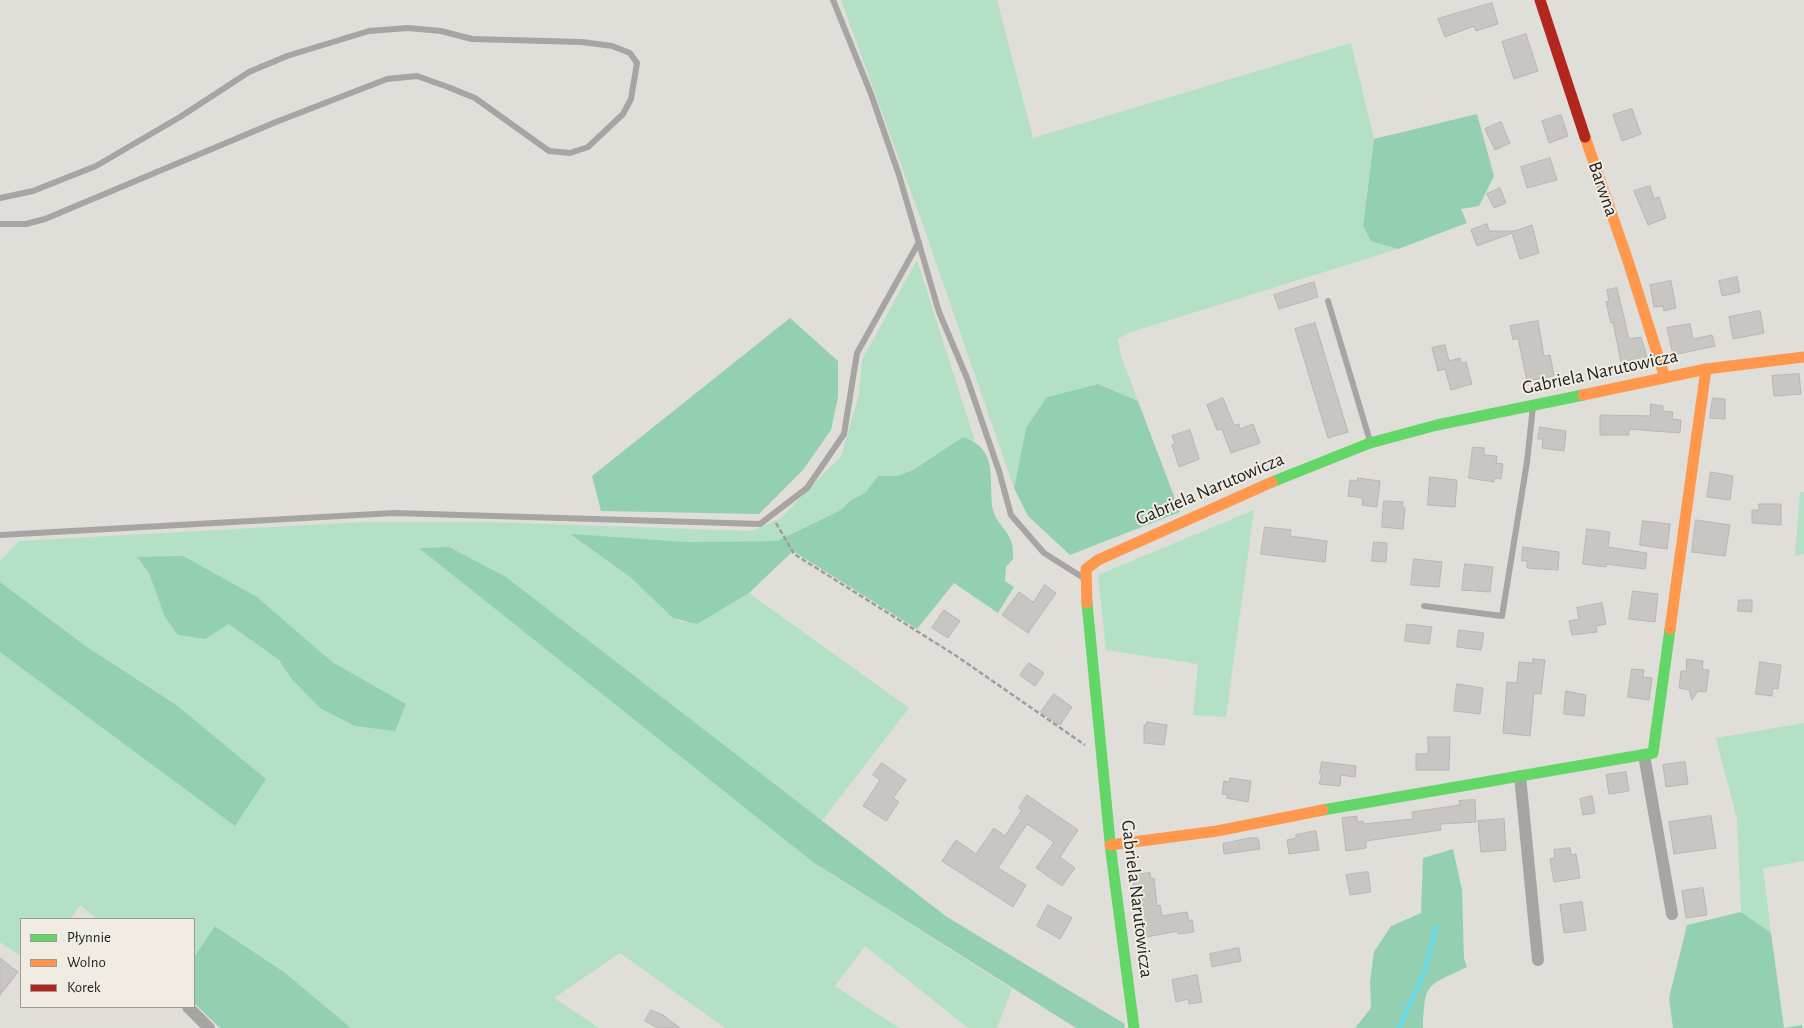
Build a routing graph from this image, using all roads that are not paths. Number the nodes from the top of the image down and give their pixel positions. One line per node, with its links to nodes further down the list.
1 (833, 0): 5 (lane)
2 (1540, 0): 9 (street, Barwna)
3 (0, 198): 4 (lane)
4 (0, 224)
5 (919, 242): 12 (lane); 13 (lane)
6 (1328, 300): 11 (lane)
7 (1804, 357): 8 (street, Gabriela Narutowicza)
8 (1706, 369): 9 (street, Gabriela Narutowicza); 15 (street)
9 (1664, 378): 10 (street, Gabriela Narutowicza)
10 (1533, 405): 11 (street, Gabriela Narutowicza); 14 (lane)
11 (1370, 443): 13 (street, Gabriela Narutowicza)
12 (0, 535)
13 (1086, 579): 17 (street, Gabriela Narutowicza)
14 (1424, 606)
15 (1644, 754): 16 (street); 18 (street)
16 (1520, 776): 17 (street); 19 (street)
17 (1110, 845): 22 (street, Gabriela Narutowicza)
18 (1672, 914)
19 (1538, 960)
20 (189, 1008): 21 (street)
21 (210, 1028)
22 (1134, 1028)

